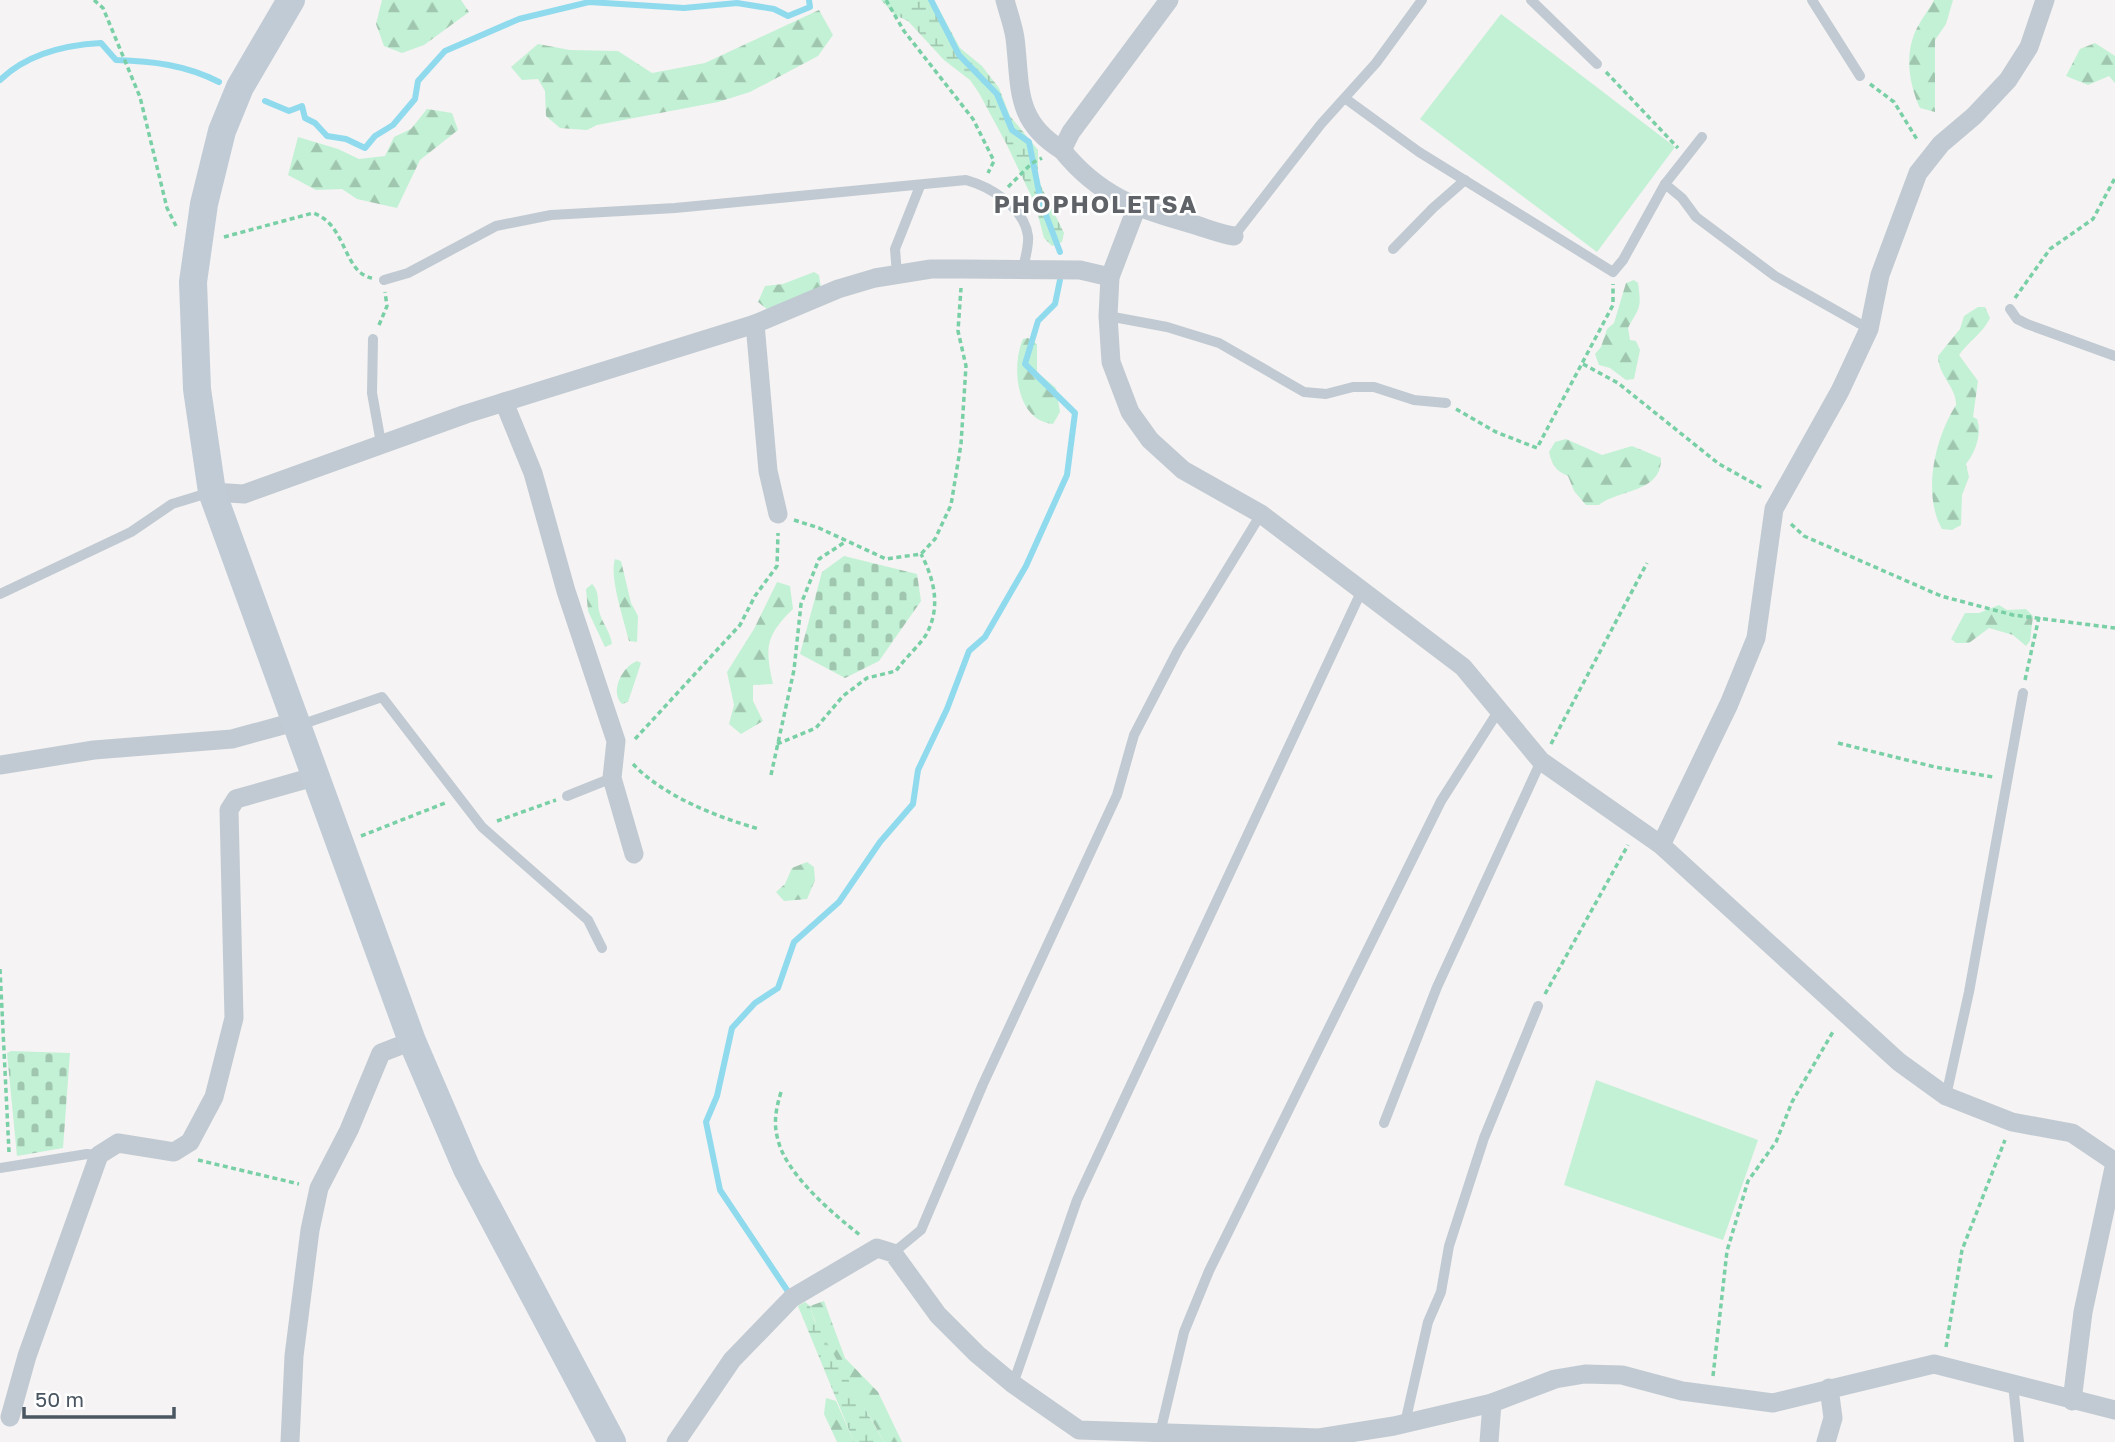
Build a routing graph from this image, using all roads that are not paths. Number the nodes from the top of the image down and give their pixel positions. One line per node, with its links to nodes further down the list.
1 (291, 0): 32 (main road)
2 (1005, 0): 12 (street)
3 (1169, 0): 12 (street)
4 (1422, 0): 10 (lane)
5 (1531, 0): 8 (lane)
6 (1812, 0): 9 (lane)
7 (2045, 0): 26 (street)
8 (1597, 64)
9 (1860, 76)
10 (1346, 99): 13 (lane); 17 (lane)
11 (1702, 137): 14 (lane)
12 (1062, 150): 16 (street)
13 (1465, 180): 14 (lane); 18 (lane)
14 (1665, 184): 26 (lane)
15 (920, 186): 19 (lane); 20 (lane); 22 (lane)
16 (1136, 209): 17 (street); 21 (street)
17 (1234, 236)
18 (1393, 249)
19 (1023, 268): 20 (street); 21 (street)
20 (897, 274): 25 (street)
21 (1110, 277): 24 (street)
22 (384, 280)
23 (2010, 309): 28 (lane)
24 (1108, 316): 30 (lane); 34 (street)
25 (755, 324): 29 (street); 33 (street)
26 (1869, 329): 45 (street)
27 (373, 340): 31 (lane)
28 (2115, 356)
29 (504, 402): 31 (street); 43 (street)
30 (1446, 403)
31 (382, 443): 32 (street)
32 (212, 492): 36 (lane); 39 (main road)
33 (778, 514)
34 (1261, 514): 35 (street); 55 (lane)
35 (1362, 590): 38 (street); 56 (lane)
36 (0, 594)
37 (2023, 693): 50 (lane)
38 (1499, 710): 40 (street); 64 (lane)
39 (299, 723): 41 (street); 42 (main road); 47 (lane)
40 (1541, 761): 45 (street); 51 (lane)
41 (0, 765)
42 (317, 775): 49 (main road); 52 (street)
43 (612, 778): 44 (lane); 46 (street)
44 (567, 796)
45 (1661, 845): 50 (street)
46 (634, 854)
47 (602, 948)
48 (1538, 1006): 63 (lane)
49 (412, 1041): 67 (street); 68 (main road)
50 (1946, 1096): 53 (street)
51 (1384, 1123)
52 (99, 1155): 54 (lane); 62 (street)
53 (2115, 1163): 59 (street)
54 (5, 1168)
55 (885, 1250): 56 (street); 69 (street)
56 (1013, 1384): 64 (street)
57 (2012, 1384): 58 (street); 59 (street); 72 (lane)
58 (1829, 1388): 60 (street); 71 (street)
59 (2072, 1401): 61 (street)
60 (1492, 1403): 63 (street); 70 (street)
61 (2115, 1410)
62 (10, 1417)
63 (1405, 1423): 66 (street)
64 (1160, 1433): 65 (street)
65 (1209, 1438): 66 (street)
66 (1318, 1440)
67 (290, 1442)
68 (612, 1442)
69 (676, 1442)
70 (1489, 1442)
71 (1826, 1442)
72 (2019, 1442)

